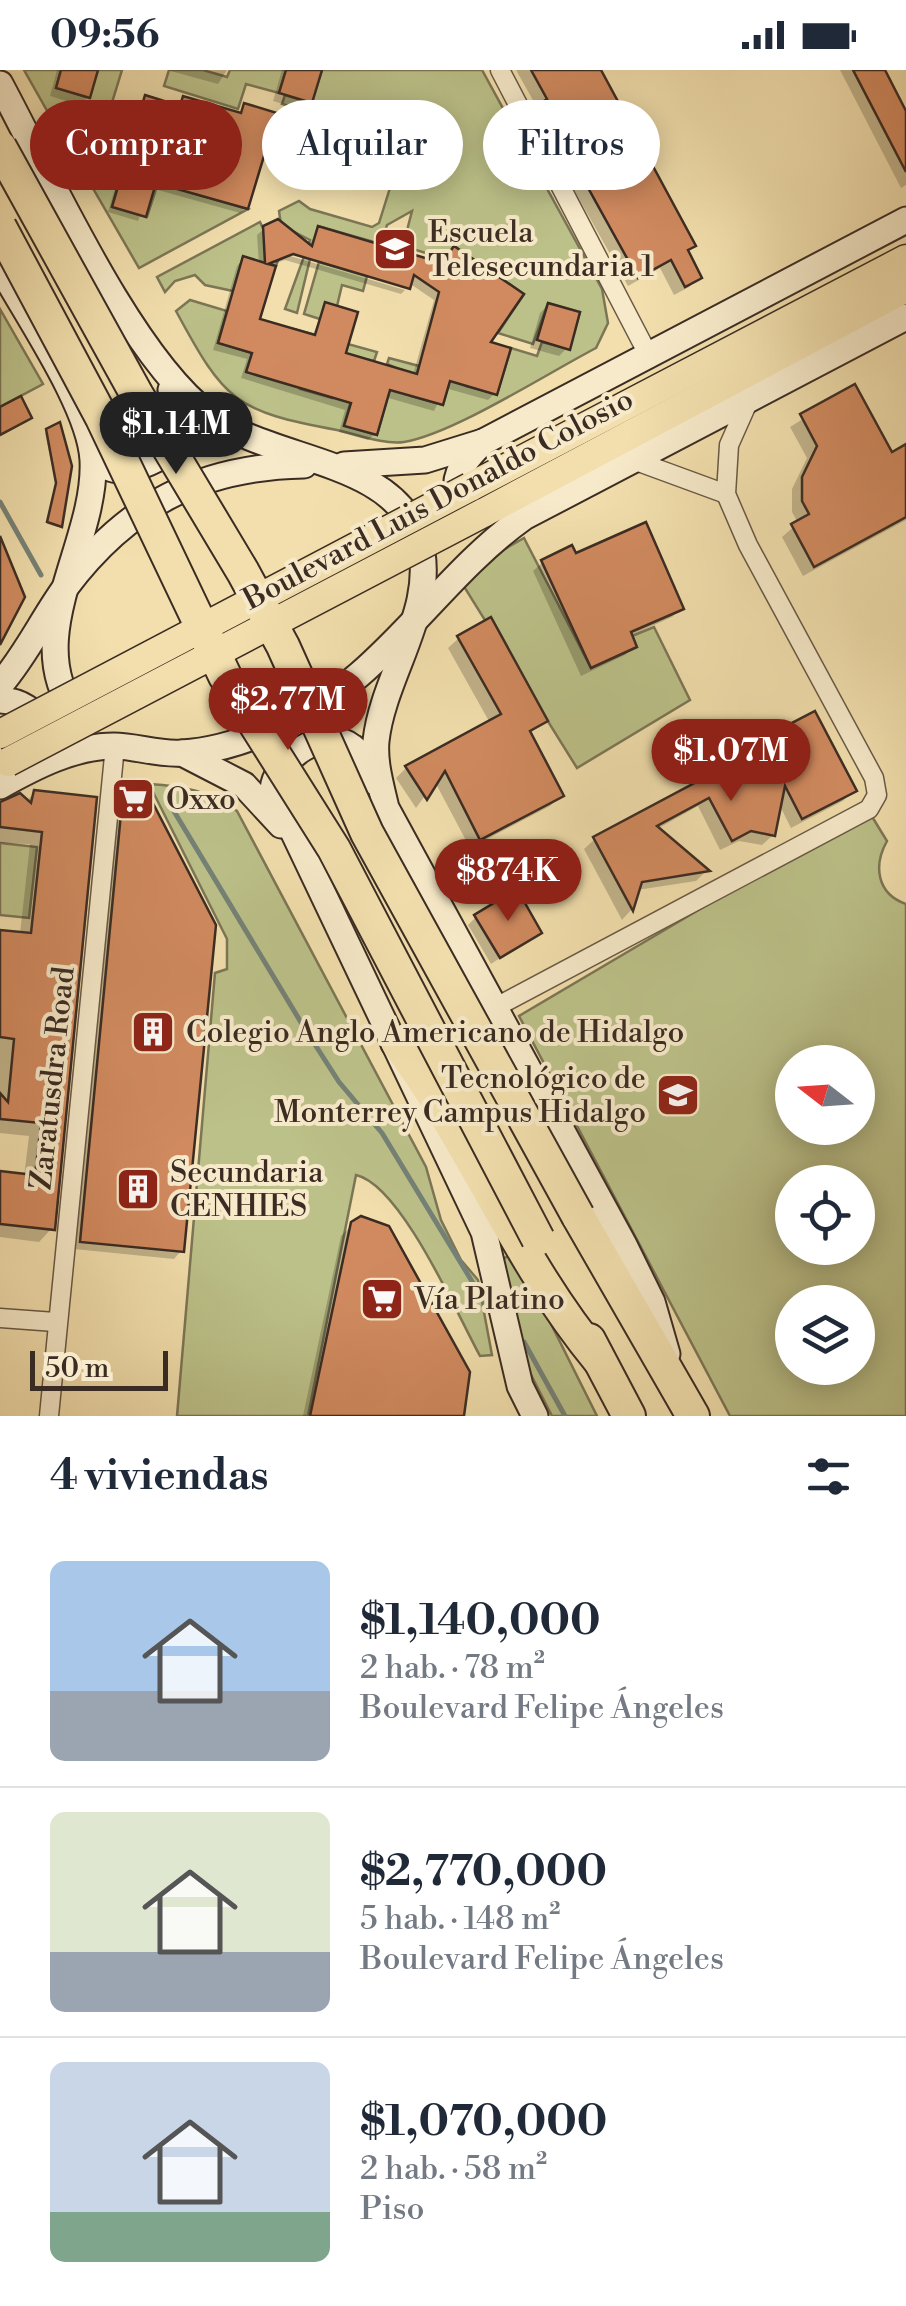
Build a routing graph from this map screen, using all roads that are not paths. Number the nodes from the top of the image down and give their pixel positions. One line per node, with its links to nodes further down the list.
1 (500, 70): 11 (street)
2 (0, 84): 10 (main road)
3 (0, 146): 34 (highway, bridge)
4 (906, 220): 11 (main road, Boulevard Luis Donaldo Colosio)
5 (0, 228): 33 (highway, bridge)
6 (906, 259): 23 (main road, Boulevard Luis Donaldo Colosio, bridge)
7 (0, 266): 13 (main road)
8 (906, 288): 26 (main road, Boulevard Luis Donaldo Colosio, bridge)
9 (906, 317): 12 (main road, Boulevard Luis Donaldo Colosio)
10 (156, 357): 13 (main road); 16 (main road)
11 (650, 358): 14 (main road, Boulevard Luis Donaldo Colosio)
12 (749, 400): 15 (main road, Boulevard Luis Donaldo Colosio); 17 (street)
13 (86, 425): 19 (main road)
14 (483, 442): 16 (main road, Boulevard Luis Donaldo Colosio); 18 (main road)
15 (636, 460): 17 (street); 18 (main road, Boulevard Luis Donaldo Colosio)
16 (319, 464): 19 (main road, Boulevard Luis Donaldo Colosio); 20 (main road)
17 (726, 494): 29 (street)
18 (524, 517): 20 (main road, Boulevard Luis Donaldo Colosio)
19 (66, 588): 21 (main road); 24 (main road)
20 (411, 627): 25 (main road, Boulevard Luis Donaldo Colosio); 27 (main road)
21 (0, 685)
22 (0, 700): 26 (main road)
23 (0, 734)
24 (116, 746): 25 (main road, Boulevard Luis Donaldo Colosio); 26 (main road, Boulevard Luis Donaldo Colosio); 32 (street, Zaratusdra Road)
25 (182, 753): 28 (main road)
26 (5, 776)
27 (386, 808): 28 (main road); 29 (main road)
28 (298, 844): 30 (main road)
29 (496, 1007): 34 (main road)
30 (397, 1042): 33 (highway); 36 (main road)
31 (0, 1318): 32 (street)
32 (55, 1322): 35 (street, Zaratusdra Road)
33 (599, 1360): 37 (highway)
34 (685, 1402)
35 (49, 1416)
36 (535, 1416)
37 (628, 1416)

